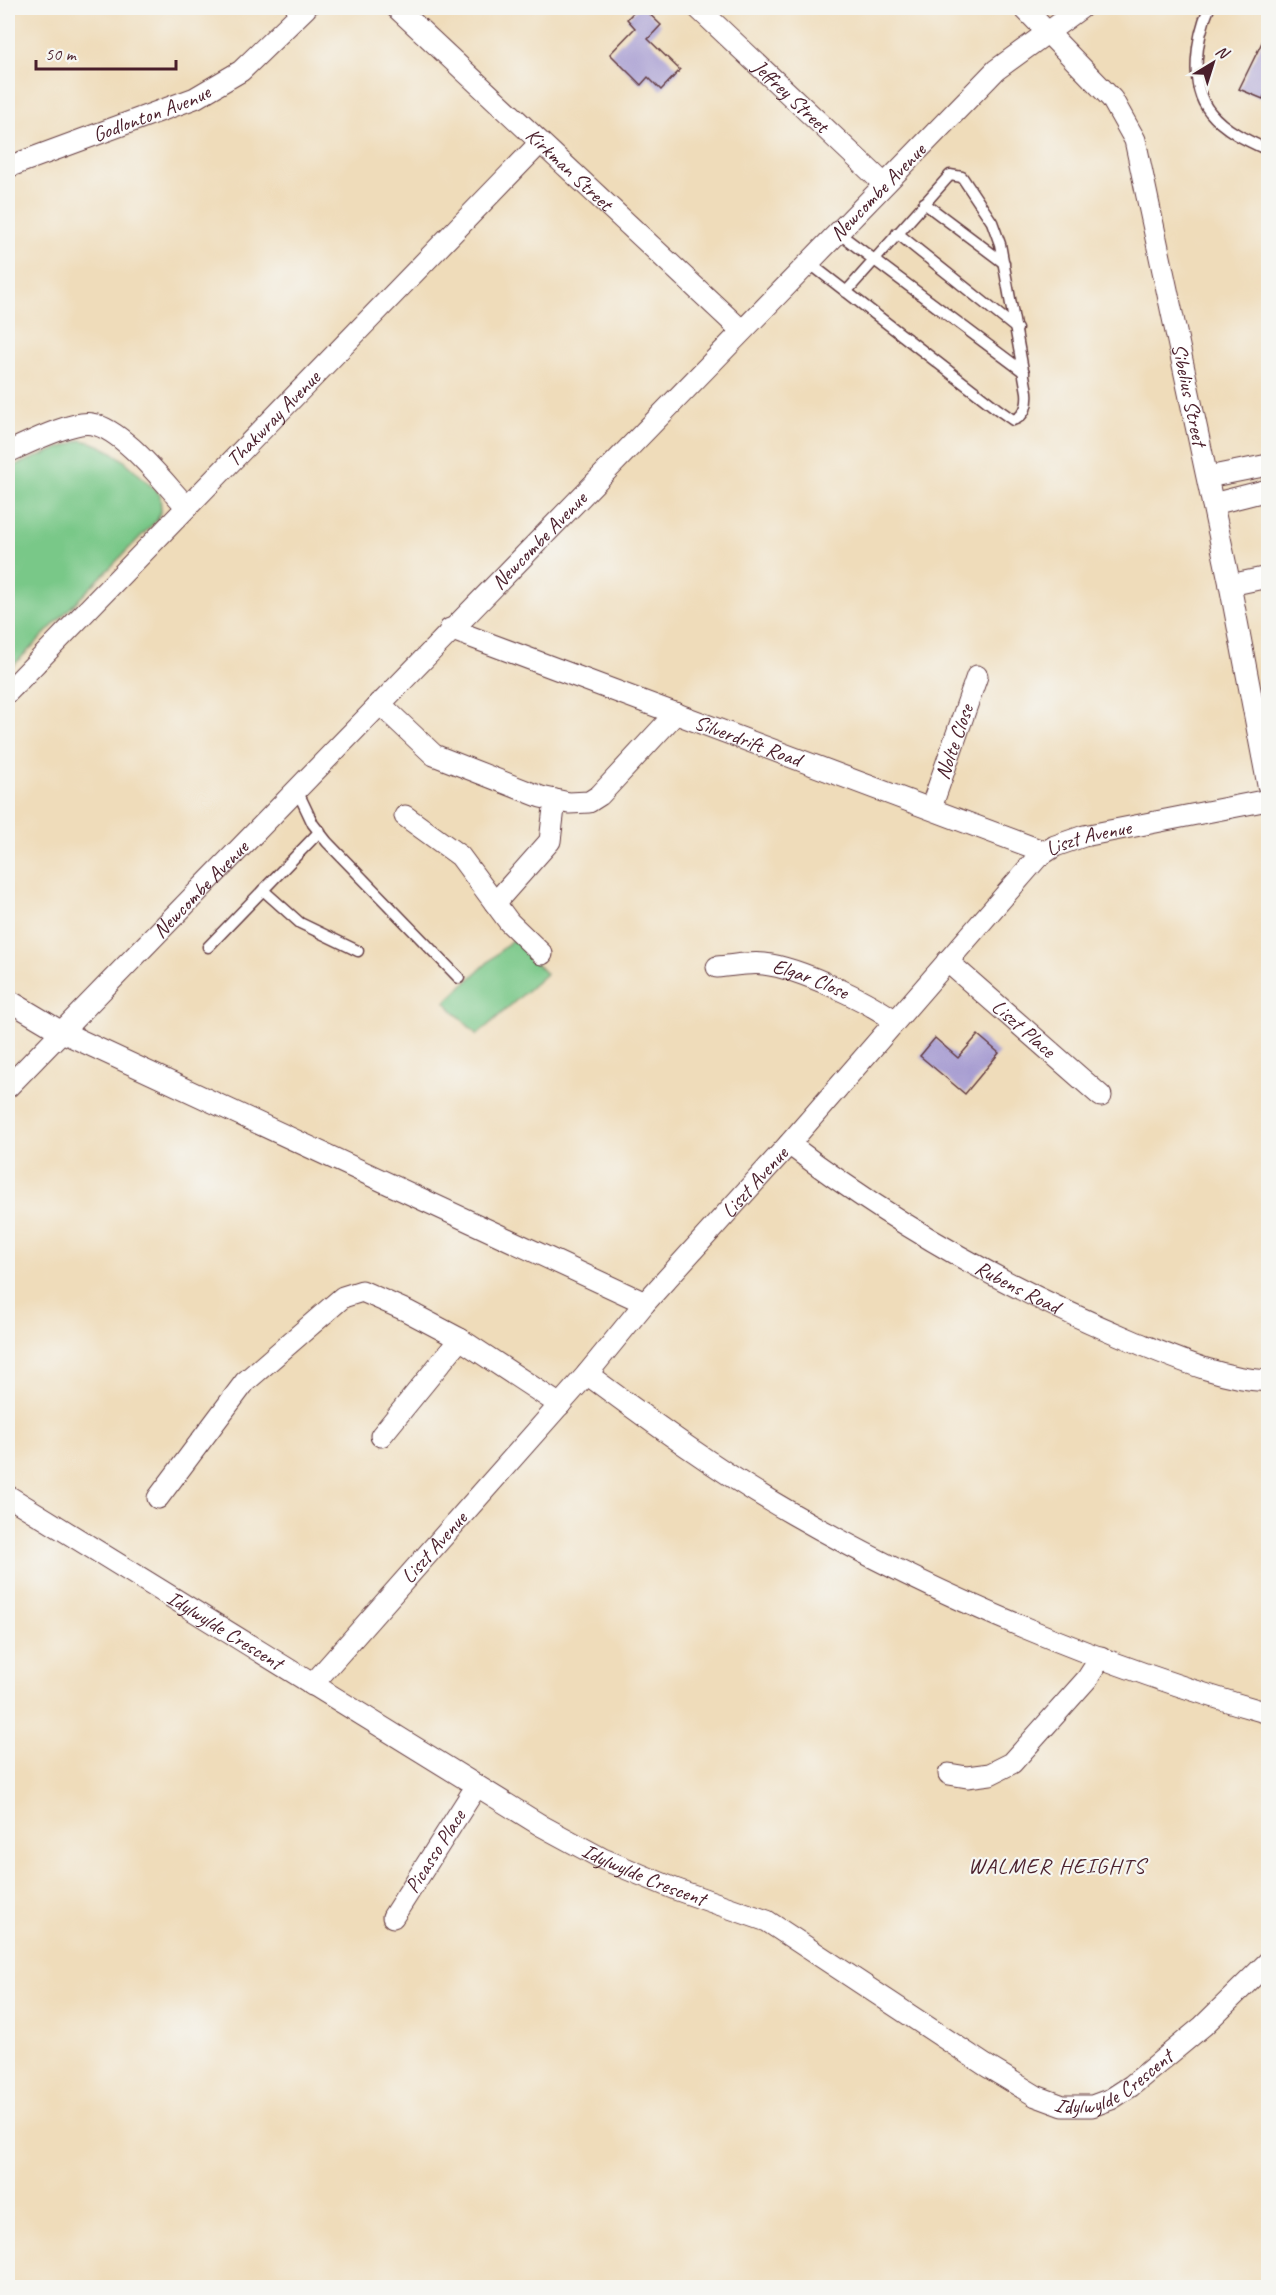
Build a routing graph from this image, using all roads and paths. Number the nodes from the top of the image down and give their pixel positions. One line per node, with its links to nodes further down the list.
1 (306, 8): 10 (street, Godlonton Avenue)
2 (397, 8): 8 (street, Kirkman Street)
3 (698, 8): 11 (street, Jeffrey Street)
4 (1024, 8): 7 (street, Sibelius Street)
5 (1081, 8): 7 (street, Newcombe Avenue)
6 (1209, 8): 9 (lane)
7 (1048, 33): 11 (street, Newcombe Avenue); 24 (street, Sibelius Street)
8 (539, 144): 20 (street, Kirkman Street); 27 (street, Thakwray Avenue)
9 (1269, 150)
10 (8, 167)
11 (884, 184): 13 (street, Newcombe Avenue)
12 (924, 203): 14 (lane); 17 (lane); 17 (lane)
13 (837, 232): 15 (lane); 16 (street, Newcombe Avenue)
14 (897, 233): 15 (lane); 19 (lane)
15 (873, 260): 18 (lane); 21 (lane)
16 (808, 262): 18 (lane); 20 (street, Newcombe Avenue)
17 (1004, 263): 19 (lane)
18 (846, 292): 21 (lane)
19 (1017, 329): 21 (lane)
20 (741, 330): 30 (street, Newcombe Avenue)
21 (1024, 372)
22 (8, 452): 27 (street)
23 (1269, 465): 24 (street)
24 (1208, 477): 26 (street, Sibelius Street)
25 (1269, 490): 26 (street)
26 (1213, 504): 29 (street, Sibelius Street)
27 (186, 506): 32 (street, Thakwray Avenue)
28 (1269, 576): 29 (street)
29 (1230, 585): 35 (street, Sibelius Street)
30 (450, 629): 33 (street, Newcombe Avenue); 34 (street, Silverdrift Road)
31 (977, 676): 39 (street, Nolte Close)
32 (8, 692)
33 (379, 703): 36 (street, Newcombe Avenue); 37 (street)
34 (676, 713): 37 (street); 39 (street, Silverdrift Road)
35 (1269, 785)
36 (296, 788): 41 (lane); 53 (street, Newcombe Avenue)
37 (555, 800): 44 (street)
38 (1269, 800): 42 (street, Liszt Avenue)
39 (931, 808): 42 (street, Silverdrift Road)
40 (405, 816): 44 (street)
41 (320, 831): 43 (lane); 50 (lane)
42 (1046, 852): 48 (street, Liszt Avenue)
43 (263, 890): 45 (lane); 46 (lane)
44 (495, 903): 47 (street)
45 (208, 947)
46 (358, 951)
47 (542, 954)
48 (946, 961): 52 (street, Liszt Avenue); 55 (street, Liszt Place)
49 (717, 967): 52 (street, Elgar Close)
50 (459, 978)
51 (8, 1000): 53 (street)
52 (895, 1021): 56 (street, Liszt Avenue)
53 (60, 1031): 54 (street, Newcombe Avenue); 57 (street)
54 (8, 1087)
55 (1101, 1096)
56 (789, 1144): 57 (street, Liszt Avenue); 60 (street, Rubens Road)
57 (645, 1303): 59 (street, Liszt Avenue)
58 (460, 1339): 61 (street); 62 (street); 64 (street)
59 (587, 1374): 61 (street, Liszt Avenue); 65 (street)
60 (1269, 1381)
61 (560, 1405): 66 (street, Liszt Avenue)
62 (381, 1436)
63 (8, 1496): 66 (street, Idylwylde Crescent)
64 (158, 1497)
65 (1101, 1657): 67 (street); 68 (street)
66 (312, 1685): 69 (street, Idylwylde Crescent)
67 (1269, 1713)
68 (949, 1774)
69 (476, 1787): 70 (street, Picasso Place); 71 (street, Idylwylde Crescent)
70 (393, 1917)
71 (1269, 1962)

